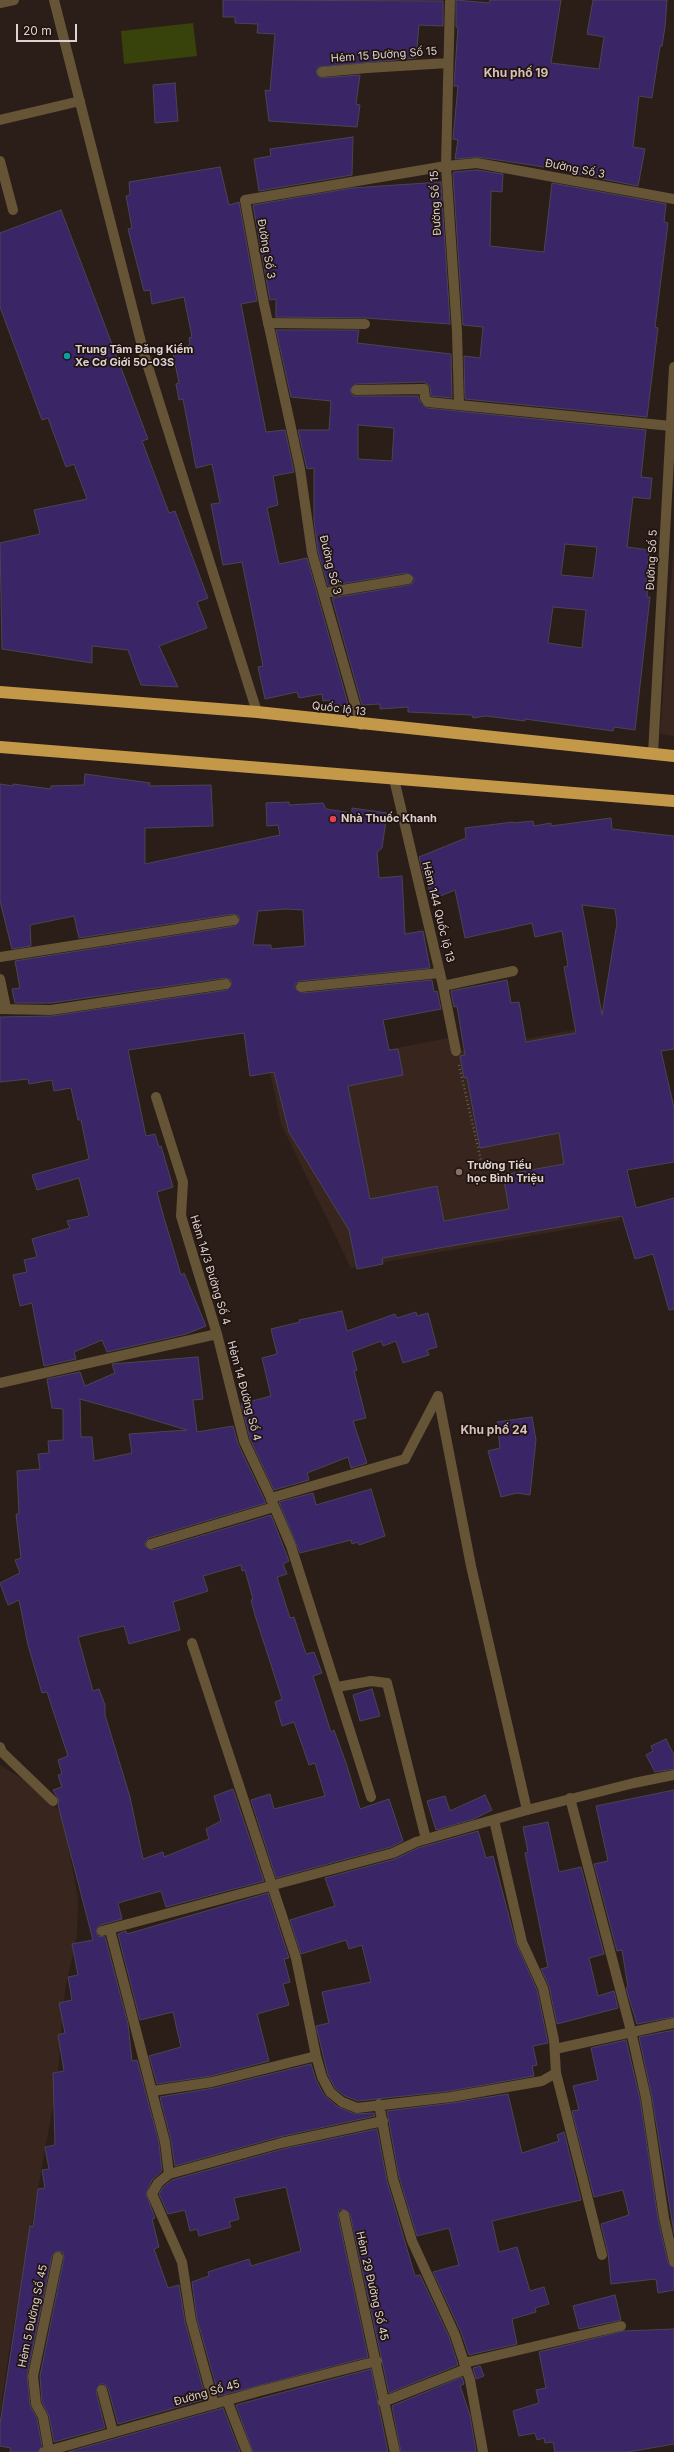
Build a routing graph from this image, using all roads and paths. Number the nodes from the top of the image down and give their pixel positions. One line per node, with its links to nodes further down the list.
1 (14, 0): 4 (street)
2 (54, 0): 7 (street)
3 (450, 0): 5 (street, Đường Số 15)
4 (0, 2)
5 (448, 63): 6 (street, Hẻm 15 Đường Số 15); 10 (street, Đường Số 15)
6 (322, 72)
7 (80, 101): 8 (street); 22 (street)
8 (0, 120)
9 (0, 161): 12 (street)
10 (446, 166): 11 (street, Đường Số 3); 13 (street, Đường Số 3); 17 (street, Đường Số 15)
11 (674, 199)
12 (13, 210)
13 (268, 323): 14 (street); 20 (street, Đường Số 3)
14 (365, 324)
15 (674, 367): 18 (street, Đường Số 5)
16 (356, 390): 17 (street)
17 (459, 405): 18 (street)
18 (671, 426): 25 (street, Đường Số 5)
19 (408, 579): 20 (street)
20 (324, 593): 23 (street, Đường Số 3)
21 (0, 692): 22 (highway, Quốc lộ 13)
22 (257, 712): 23 (highway, Quốc lộ 13)
23 (361, 725): 25 (highway, Quốc lộ 13)
24 (0, 746): 27 (highway)
25 (653, 754): 26 (highway, Quốc lộ 13)
26 (674, 756)
27 (394, 779): 28 (highway); 32 (street, Hẻm 144 Quốc lộ 13)
28 (674, 801)
29 (234, 920): 30 (street)
30 (0, 957)
31 (513, 971): 35 (street)
32 (440, 973): 35 (street, Hẻm 144 Quốc lộ 13); 36 (street)
33 (0, 979): 37 (street)
34 (226, 984): 37 (street)
35 (443, 986): 38 (street, Hẻm 144 Quốc lộ 13)
36 (302, 987)
37 (3, 1008)
38 (456, 1051): 40 (path)
39 (156, 1097): 41 (street, Hẻm 14/3 Đường Số 4)
40 (482, 1165)
41 (217, 1334): 42 (street); 43 (street, Hẻm 14 Đường Số 4)
42 (0, 1383)
43 (272, 1502): 44 (street); 46 (street, Hẻm 14 Đường Số 4); 52 (street)
44 (151, 1544)
45 (192, 1643): 55 (street)
46 (337, 1687): 49 (street, Hẻm 14 Đường Số 4); 54 (street)
47 (0, 1747): 51 (street)
48 (674, 1775): 50 (street)
49 (371, 1797)
50 (570, 1798): 52 (street); 57 (street)
51 (53, 1800)
52 (527, 1810): 53 (street)
53 (494, 1820): 54 (street); 58 (street)
54 (426, 1839): 55 (street)
55 (271, 1887): 59 (street); 61 (street)
56 (674, 2023): 57 (street)
57 (631, 2031): 58 (street); 68 (street)
58 (555, 2049): 60 (street)
59 (316, 2056): 61 (street); 62 (street)
60 (556, 2073): 62 (street); 66 (street)
61 (153, 2092): 64 (street)
62 (379, 2104): 63 (street)
63 (383, 2121): 64 (street); 71 (street)
64 (169, 2174): 75 (street)
65 (344, 2215): 70 (street, Hẻm 29 Đường Số 45)
66 (602, 2255)
67 (58, 2257): 77 (street, Hẻm 5 Đường Số 45)
68 (674, 2262)
69 (621, 2326): 71 (street)
70 (377, 2361): 73 (street, Đường Số 45); 74 (street, Hẻm 29 Đường Số 45)
71 (465, 2366): 74 (street); 80 (street)
72 (102, 2390): 76 (street)
73 (227, 2400): 75 (street, Đường Số 45); 78 (street)
74 (383, 2402): 79 (street, Hẻm 29 Đường Số 45)
75 (214, 2404): 76 (street, Đường Số 45)
76 (113, 2432): 77 (street, Đường Số 45)
77 (47, 2451)
78 (247, 2452)
79 (395, 2452)
80 (483, 2452)

